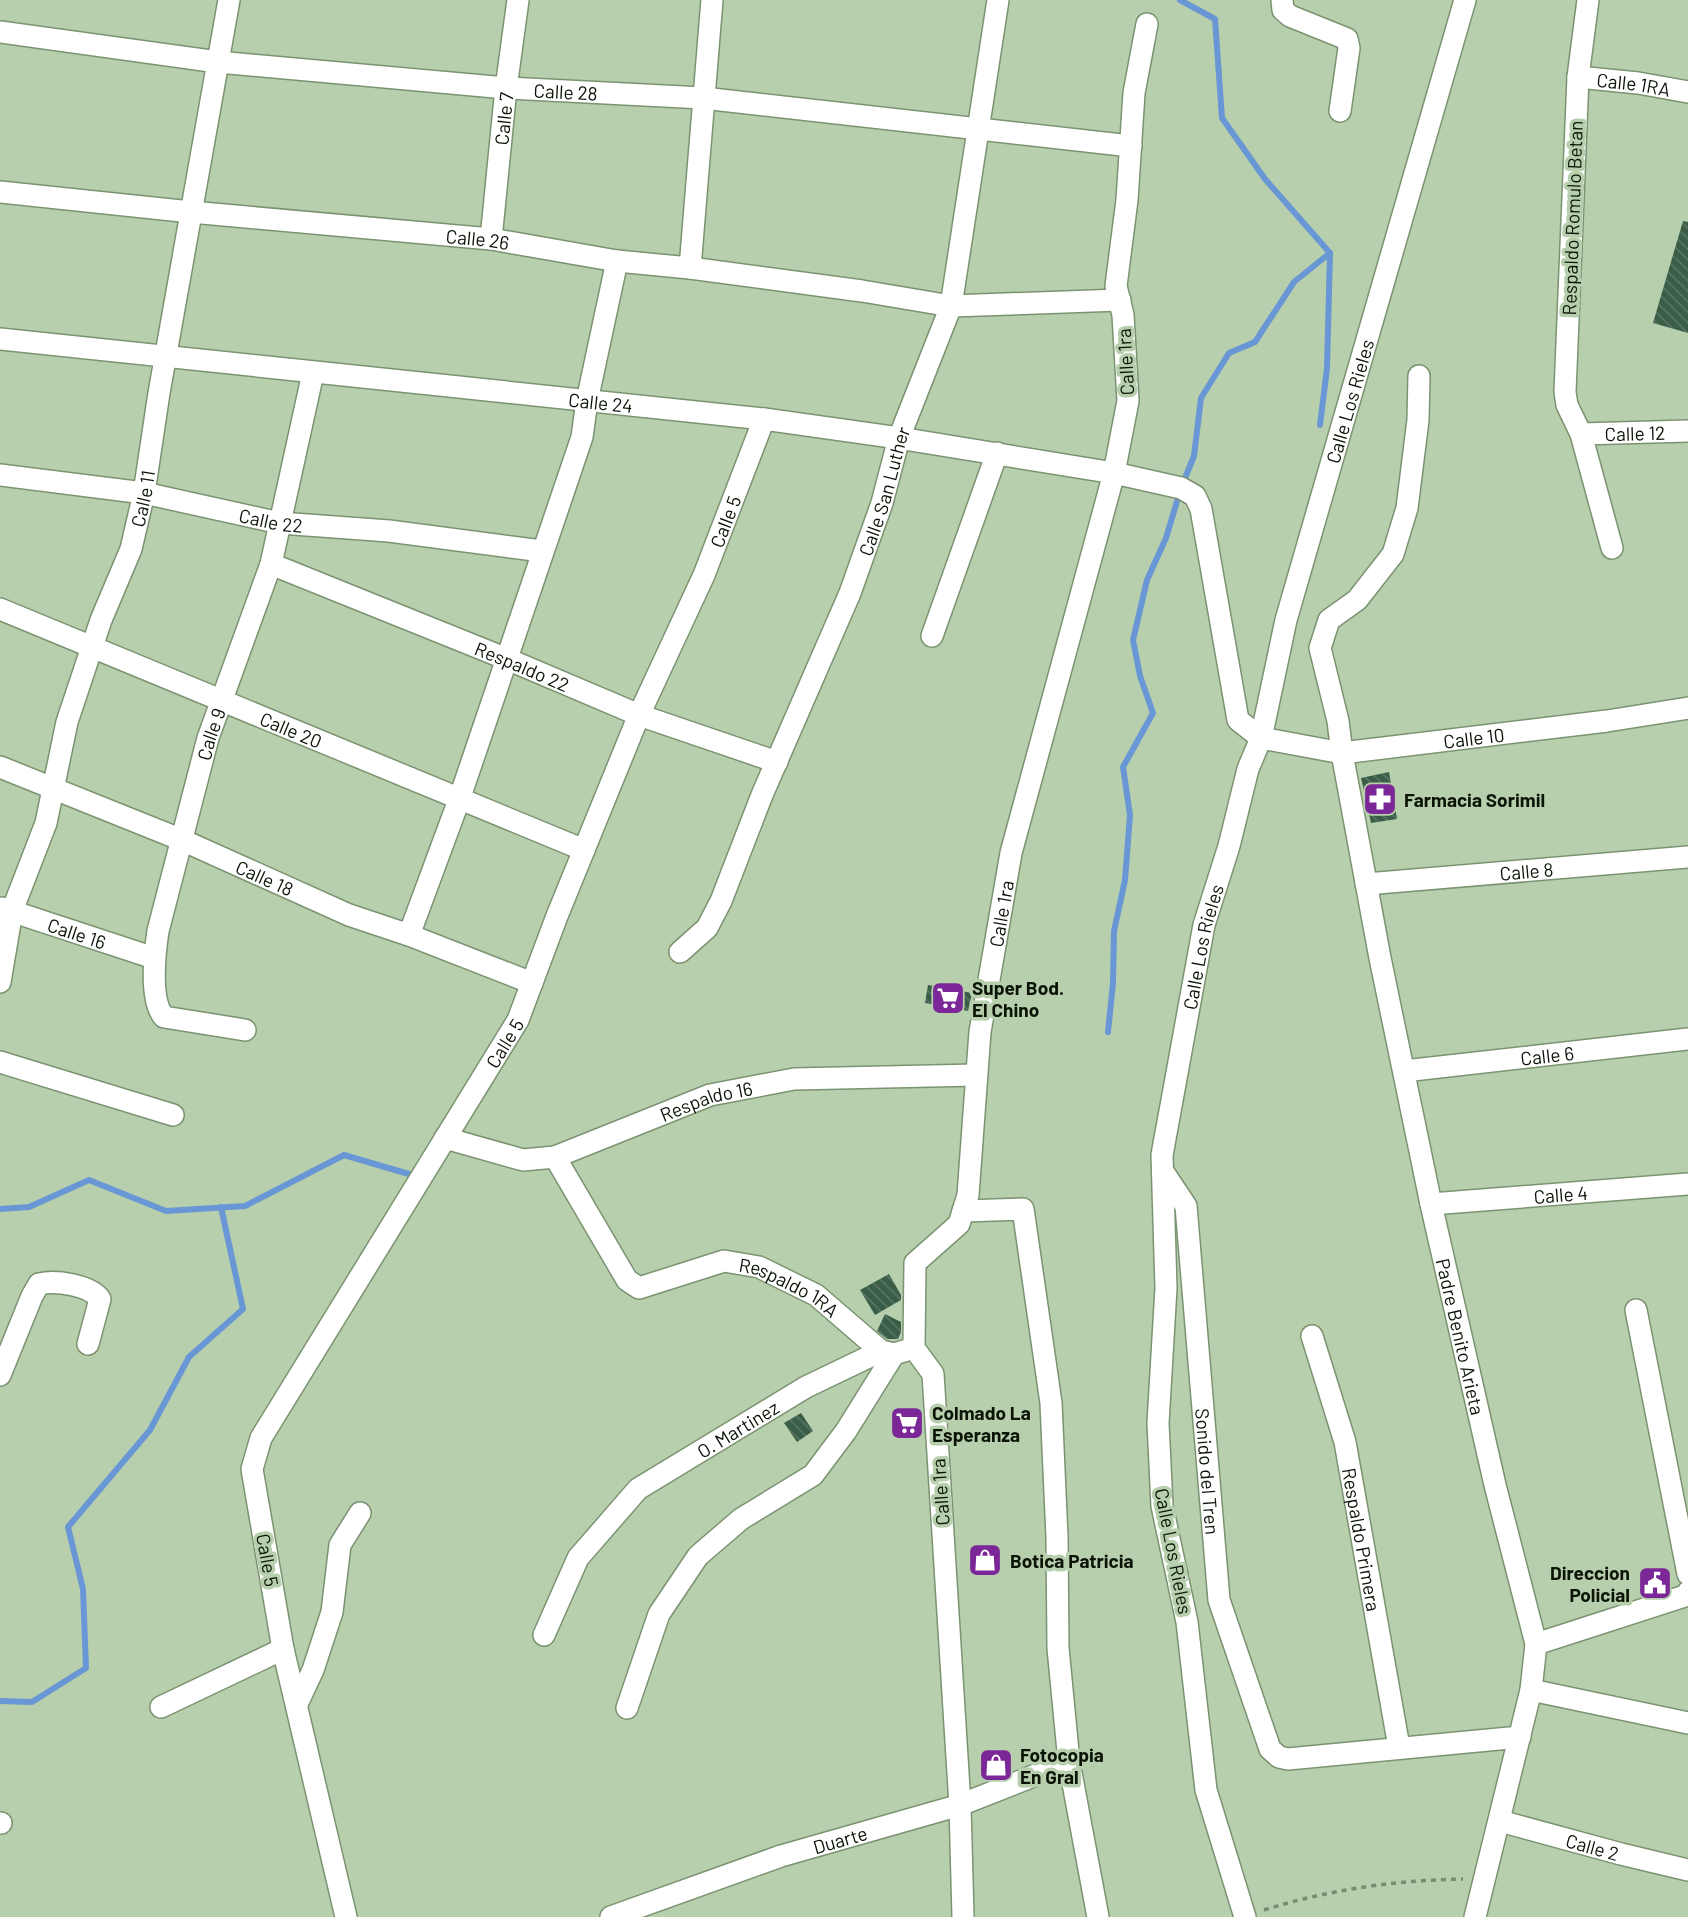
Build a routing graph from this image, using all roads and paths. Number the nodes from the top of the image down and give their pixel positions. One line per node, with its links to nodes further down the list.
1 (229, 0): 11 (street, Calle 11)
2 (518, 0): 13 (street, Calle 7)
3 (712, 0): 15 (street)
4 (989, 0): 5 (street)
5 (998, 0): 17 (street, Calle San Luther)
6 (1282, 0): 16 (street)
7 (1465, 0): 50 (street, Calle Los Rieles)
8 (1588, 0): 12 (street, Respaldo Romulo Betan)
9 (1147, 24): 18 (street, Calle 1ra)
10 (0, 32): 11 (street, Calle 28)
11 (219, 62): 13 (street, Calle 28); 20 (street, Calle 11)
12 (1578, 77): 14 (street, Calle 1RA); 33 (street, Respaldo Romulo Betan)
13 (506, 88): 15 (street, Calle 28); 21 (street, Calle 7)
14 (1688, 92)
15 (704, 98): 17 (street, Calle 28); 23 (street)
16 (1340, 111)
17 (979, 130): 18 (street, Calle 28); 25 (street, Calle San Luther)
18 (1130, 146): 24 (street, Calle 1ra)
19 (0, 192): 20 (street, Calle 26)
20 (191, 212): 21 (street, Calle 26); 27 (street, Calle 11)
21 (491, 239): 22 (street, Calle 26)
22 (617, 261): 23 (street, Calle 26); 30 (street)
23 (690, 268): 25 (street, Calle 26)
24 (1120, 300): 25 (street, Calle 26); 36 (street, Calle 1ra)
25 (951, 306): 34 (street, Calle San Luther)
26 (0, 339): 27 (street, Calle 24)
27 (166, 356): 28 (street, Calle 24); 38 (street, Calle 11)
28 (313, 373): 30 (street, Calle 24); 39 (street, Calle 9)
29 (1419, 376): 51 (street, Padre Benito Arieta)
30 (587, 401): 31 (street, Calle 24); 41 (street)
31 (764, 419): 34 (street, Calle 24); 49 (street, Calle 5)
32 (1688, 432): 33 (street, Calle 12)
33 (1581, 434): 40 (street, Respaldo Romulo Betan)
34 (899, 438): 35 (street, Calle 24); 52 (street, Calle San Luther)
35 (997, 453): 36 (street, Calle 24); 44 (street)
36 (1114, 473): 50 (street, Calle 24); 70 (street, Calle 1ra)
37 (0, 475): 38 (street, Calle 22)
38 (144, 493): 39 (street, Calle 22); 45 (street, Calle 11)
39 (279, 523): 41 (street, Calle 22); 42 (street, Calle 9)
40 (1612, 548)
41 (542, 551): 46 (street)
42 (271, 564): 46 (street, Respaldo 22); 47 (street, Calle 9)
43 (0, 609): 45 (street, Calle 20)
44 (932, 636)
45 (93, 647): 47 (street, Calle 20); 54 (street, Calle 11)
46 (507, 659): 49 (street, Respaldo 22); 55 (street)
47 (221, 699): 55 (street, Calle 20); 56 (street, Calle 9)
48 (1688, 708): 51 (street, Calle 10)
49 (639, 715): 52 (street, Respaldo 22); 57 (street, Calle 5)
50 (1261, 738): 51 (street, Calle 10); 74 (street, Calle Los Rieles)
51 (1342, 753): 59 (street, Padre Benito Arieta)
52 (777, 762): 62 (street, Calle San Luther)
53 (0, 767): 54 (street, Calle 18)
54 (53, 790): 56 (street, Calle 18); 60 (street, Calle 11)
55 (459, 800): 57 (street, Calle 20); 61 (street)
56 (182, 840): 61 (street, Calle 18); 63 (street, Calle 9)
57 (584, 850): 65 (street, Calle 5)
58 (1688, 857): 59 (street, Calle 8)
59 (1366, 884): 69 (street, Padre Benito Arieta)
60 (6, 909): 63 (street, Calle 16); 64 (street, Calle 11)
61 (409, 935): 65 (street, Calle 18)
62 (680, 952)
63 (154, 958): 66 (street, Calle 9)
64 (0, 982)
65 (532, 983): 72 (street, Calle 5)
66 (245, 1030)
67 (1688, 1038): 69 (street, Calle 6)
68 (0, 1062): 71 (street)
69 (1404, 1071): 76 (street, Padre Benito Arieta)
70 (976, 1074): 73 (street, Respaldo 16); 77 (street, Calle 1ra)
71 (173, 1115)
72 (445, 1138): 73 (street, Respaldo 16); 88 (street, Calle 5)
73 (555, 1157): 81 (street, Respaldo 1RA)
74 (1164, 1173): 95 (street, Sonido del Tren); 101 (street, Calle Los Rieles)
75 (1688, 1184): 76 (street, Calle 4)
76 (1431, 1205): 87 (street, Padre Benito Arieta)
77 (963, 1211): 81 (street, Calle 1ra); 96 (street)
78 (1636, 1310): 84 (street)
79 (1312, 1336): 95 (street, Respaldo Primera)
80 (88, 1344): 82 (street)
81 (896, 1351): 86 (street, O. Martinez); 92 (street); 97 (street, Calle 1ra)
82 (0, 1375)
83 (360, 1513): 90 (street)
84 (1688, 1574)
85 (1688, 1594): 87 (street)
86 (544, 1635)
87 (1536, 1644): 89 (street, Padre Benito Arieta)
88 (283, 1649): 90 (street, Calle 5); 91 (street)
89 (1531, 1690): 93 (street); 94 (street, Padre Benito Arieta)
90 (297, 1704): 102 (street, Calle 5)
91 (161, 1707)
92 (627, 1708)
93 (1688, 1723)
94 (1520, 1737): 95 (street); 98 (street, Padre Benito Arieta)
95 (1399, 1747)
96 (1069, 1762): 97 (street, Duarte); 105 (street)
97 (960, 1805): 103 (street, Duarte); 104 (street, Calle 1ra)
98 (1500, 1821): 99 (street, Calle 2); 100 (street, Padre Benito Arieta)
99 (1688, 1870)
100 (1486, 1879): 101 (path); 106 (street, Padre Benito Arieta)
101 (1245, 1916)
102 (346, 1917)
103 (611, 1917)
104 (964, 1917)
105 (1098, 1917)
106 (1475, 1917)

